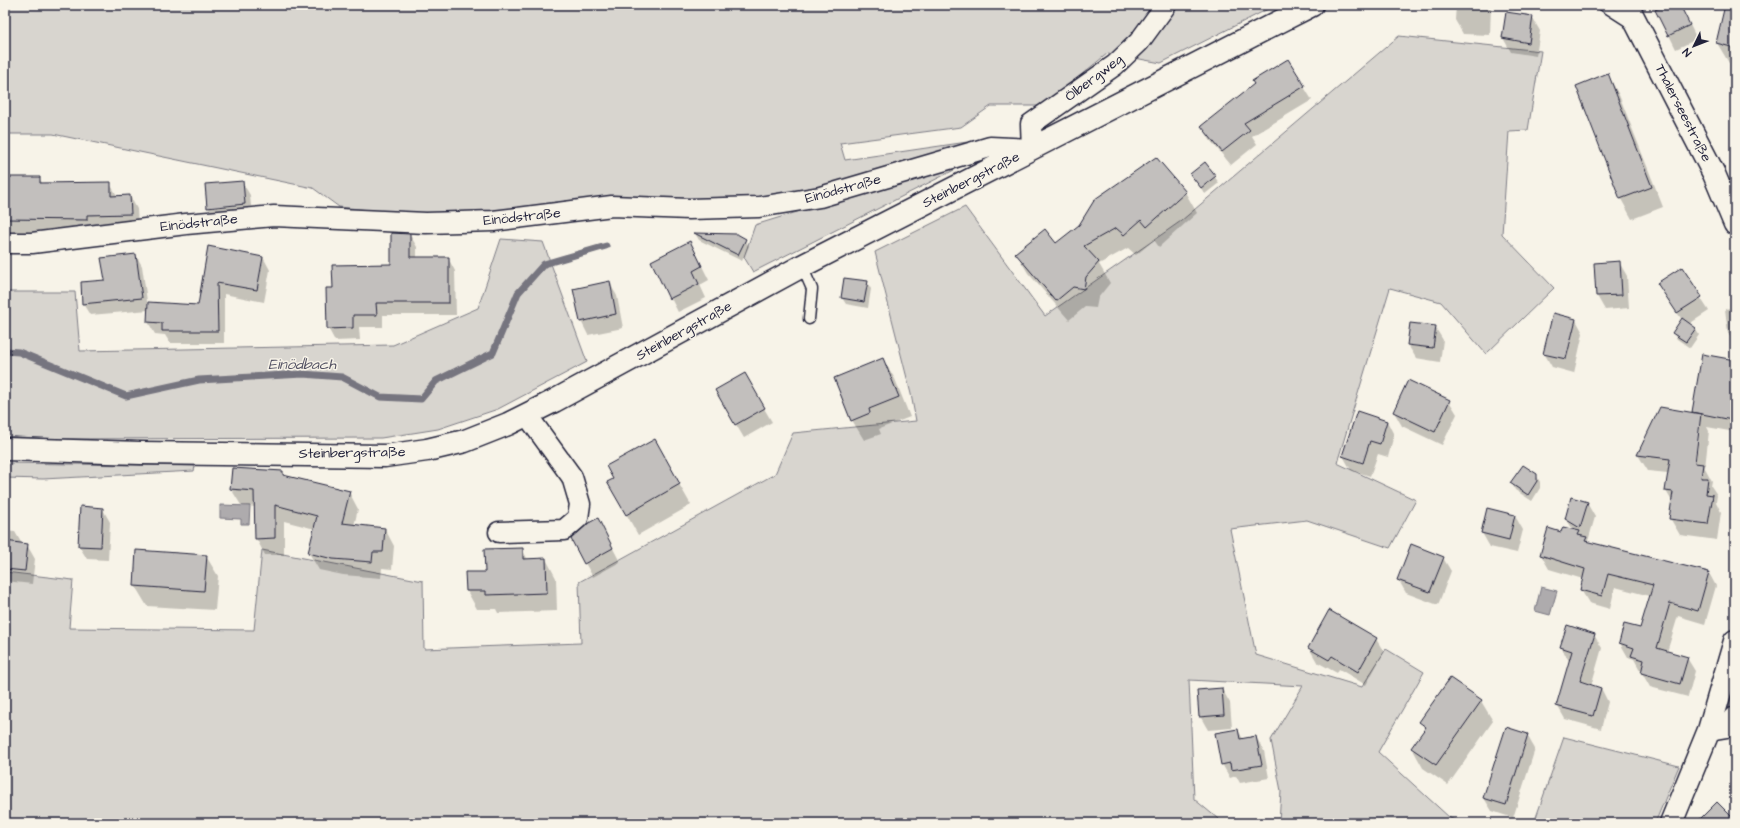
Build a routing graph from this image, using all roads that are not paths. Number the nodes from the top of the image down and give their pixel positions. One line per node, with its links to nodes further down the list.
1 (1166, 5): 6 (street, Ölbergweg)
2 (1312, 5): 6 (main road, Steinbergstraße)
3 (1603, 5): 5 (lane)
4 (1627, 5): 5 (main road, Thalerseestraße)
5 (1640, 28): 7 (main road, Thalerseestraße)
6 (1032, 150): 8 (street, Einödstraße); 9 (main road, Steinbergstraße)
7 (1735, 224)
8 (5, 243)
9 (802, 266): 10 (lane); 11 (main road, Steinbergstraße)
10 (809, 319)
11 (527, 415): 12 (main road, Steinbergstraße); 13 (street)
12 (5, 449)
13 (499, 532)
14 (1735, 641): 16 (main road)
15 (1735, 717): 16 (street)
16 (1709, 730): 17 (main road)
17 (1671, 823)

